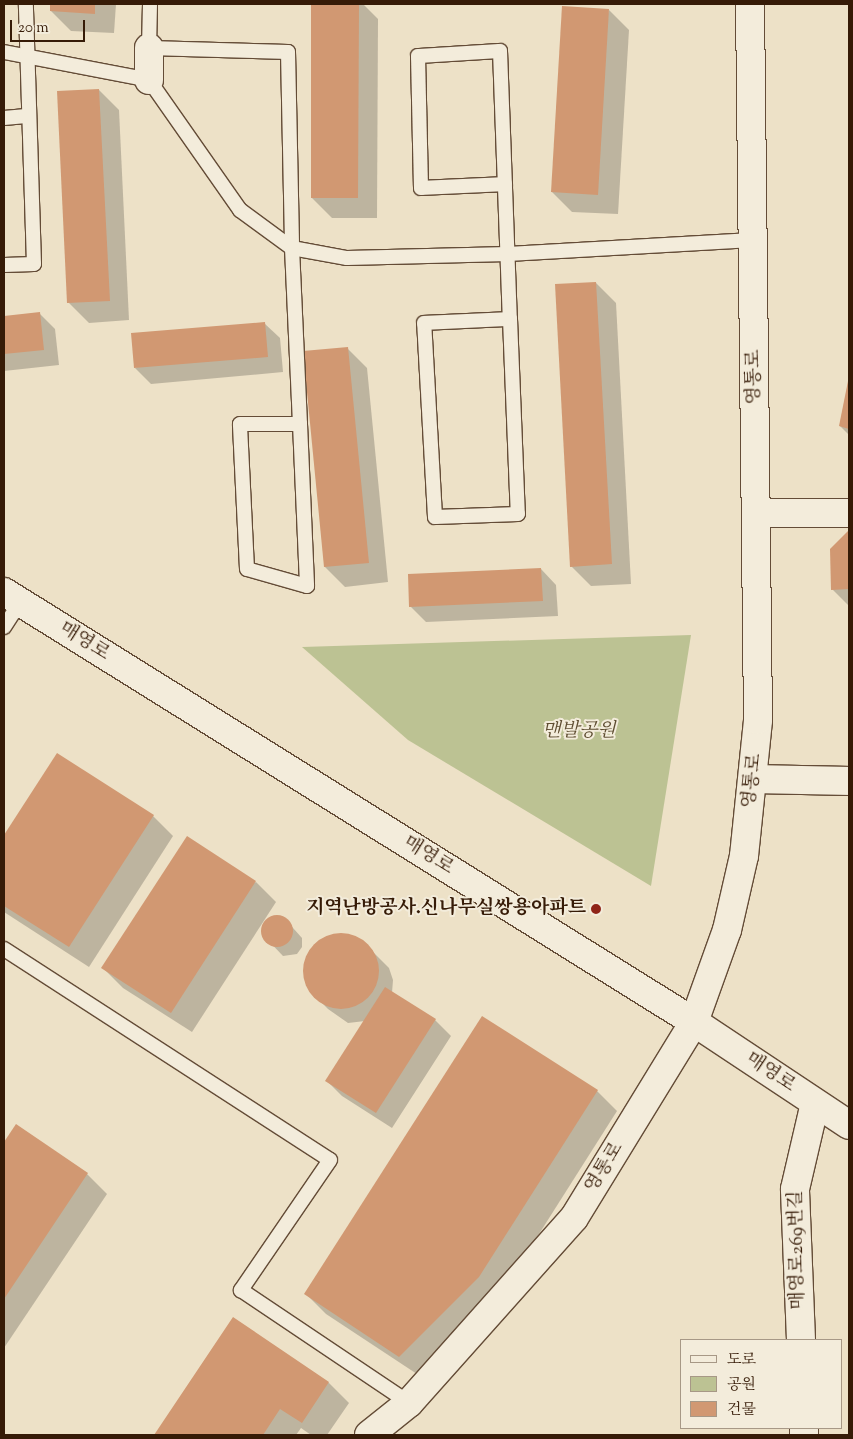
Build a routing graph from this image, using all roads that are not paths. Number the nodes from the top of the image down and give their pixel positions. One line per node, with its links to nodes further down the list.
1 (26, 4): 6 (lane)
2 (150, 4): 4 (lane)
3 (750, 4): 11 (street, 영통로)
4 (150, 48): 7 (street); 12 (lane)
5 (4, 52): 6 (lane)
6 (27, 56): 7 (lane); 8 (lane)
7 (149, 80): 12 (lane)
8 (29, 116): 9 (lane); 14 (lane)
9 (4, 118)
10 (505, 184): 10 (lane); 13 (lane)
11 (753, 240): 13 (lane); 17 (street, 영통로)
12 (292, 248): 13 (lane); 16 (lane)
13 (508, 254): 15 (lane)
14 (4, 265)
15 (510, 319): 15 (lane)
16 (300, 424): 16 (lane)
17 (757, 513): 18 (street); 21 (street, 영통로)
18 (849, 513)
19 (12, 597): 20 (lane); 24 (street, 매영로)
20 (4, 627)
21 (754, 779): 22 (street); 24 (street, 영통로)
22 (849, 781)
23 (4, 949): 28 (lane)
24 (694, 1022): 25 (street, 매영로); 28 (street, 영통로)
25 (815, 1103): 26 (street, 매영로); 27 (street, 매영로269번길)
26 (849, 1126)
27 (801, 1339)
28 (409, 1403): 29 (street, 영통로)
29 (369, 1435)

